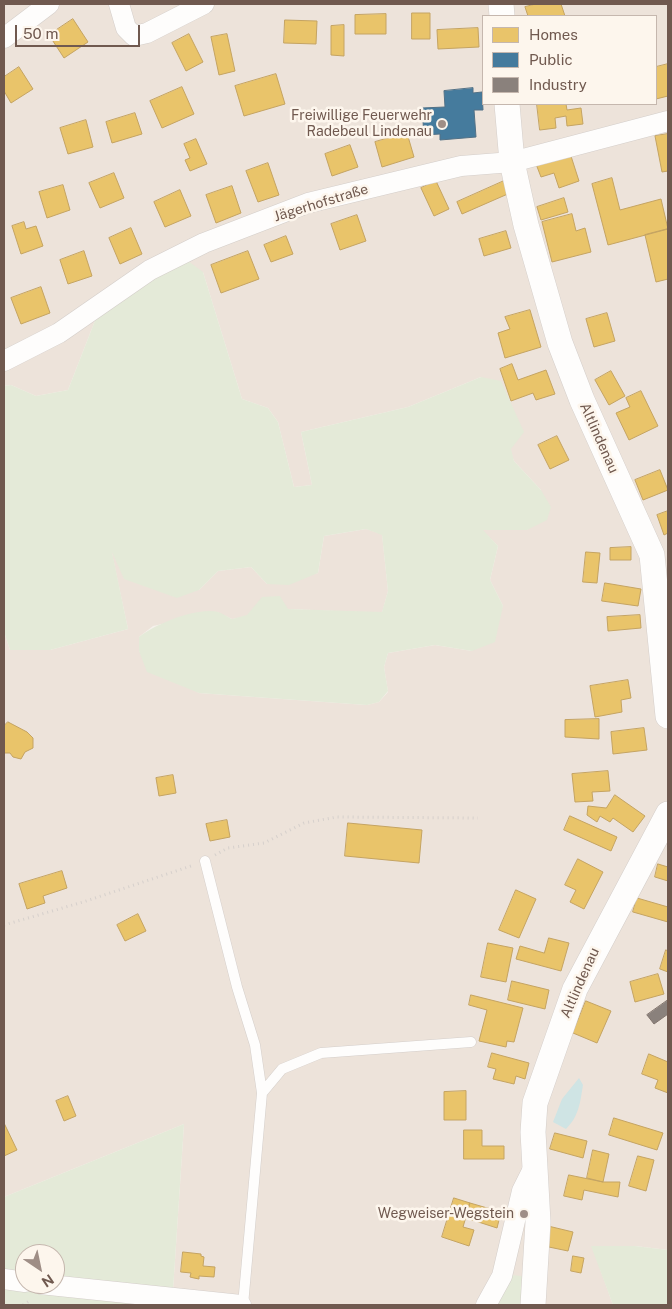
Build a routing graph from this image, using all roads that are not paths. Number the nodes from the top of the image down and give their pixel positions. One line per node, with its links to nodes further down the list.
1 (49, 4): 4 (street)
2 (118, 4): 3 (street)
3 (204, 4)
4 (4, 38)
5 (507, 105): 7 (street, Altlindenau)
6 (668, 121): 7 (street, Jägerhofstraße)
7 (512, 162): 8 (street, Jägerhofstraße); 9 (street, Altlindenau)
8 (4, 361)
9 (668, 716)
10 (668, 814): 14 (street, Altlindenau)
11 (205, 861): 13 (lane)
12 (471, 1042): 13 (lane)
13 (262, 1093): 16 (lane)
14 (535, 1165): 17 (street); 18 (street, Altlindenau)
15 (65, 1287): 16 (street)
16 (242, 1305)
17 (486, 1305)
18 (533, 1305)

